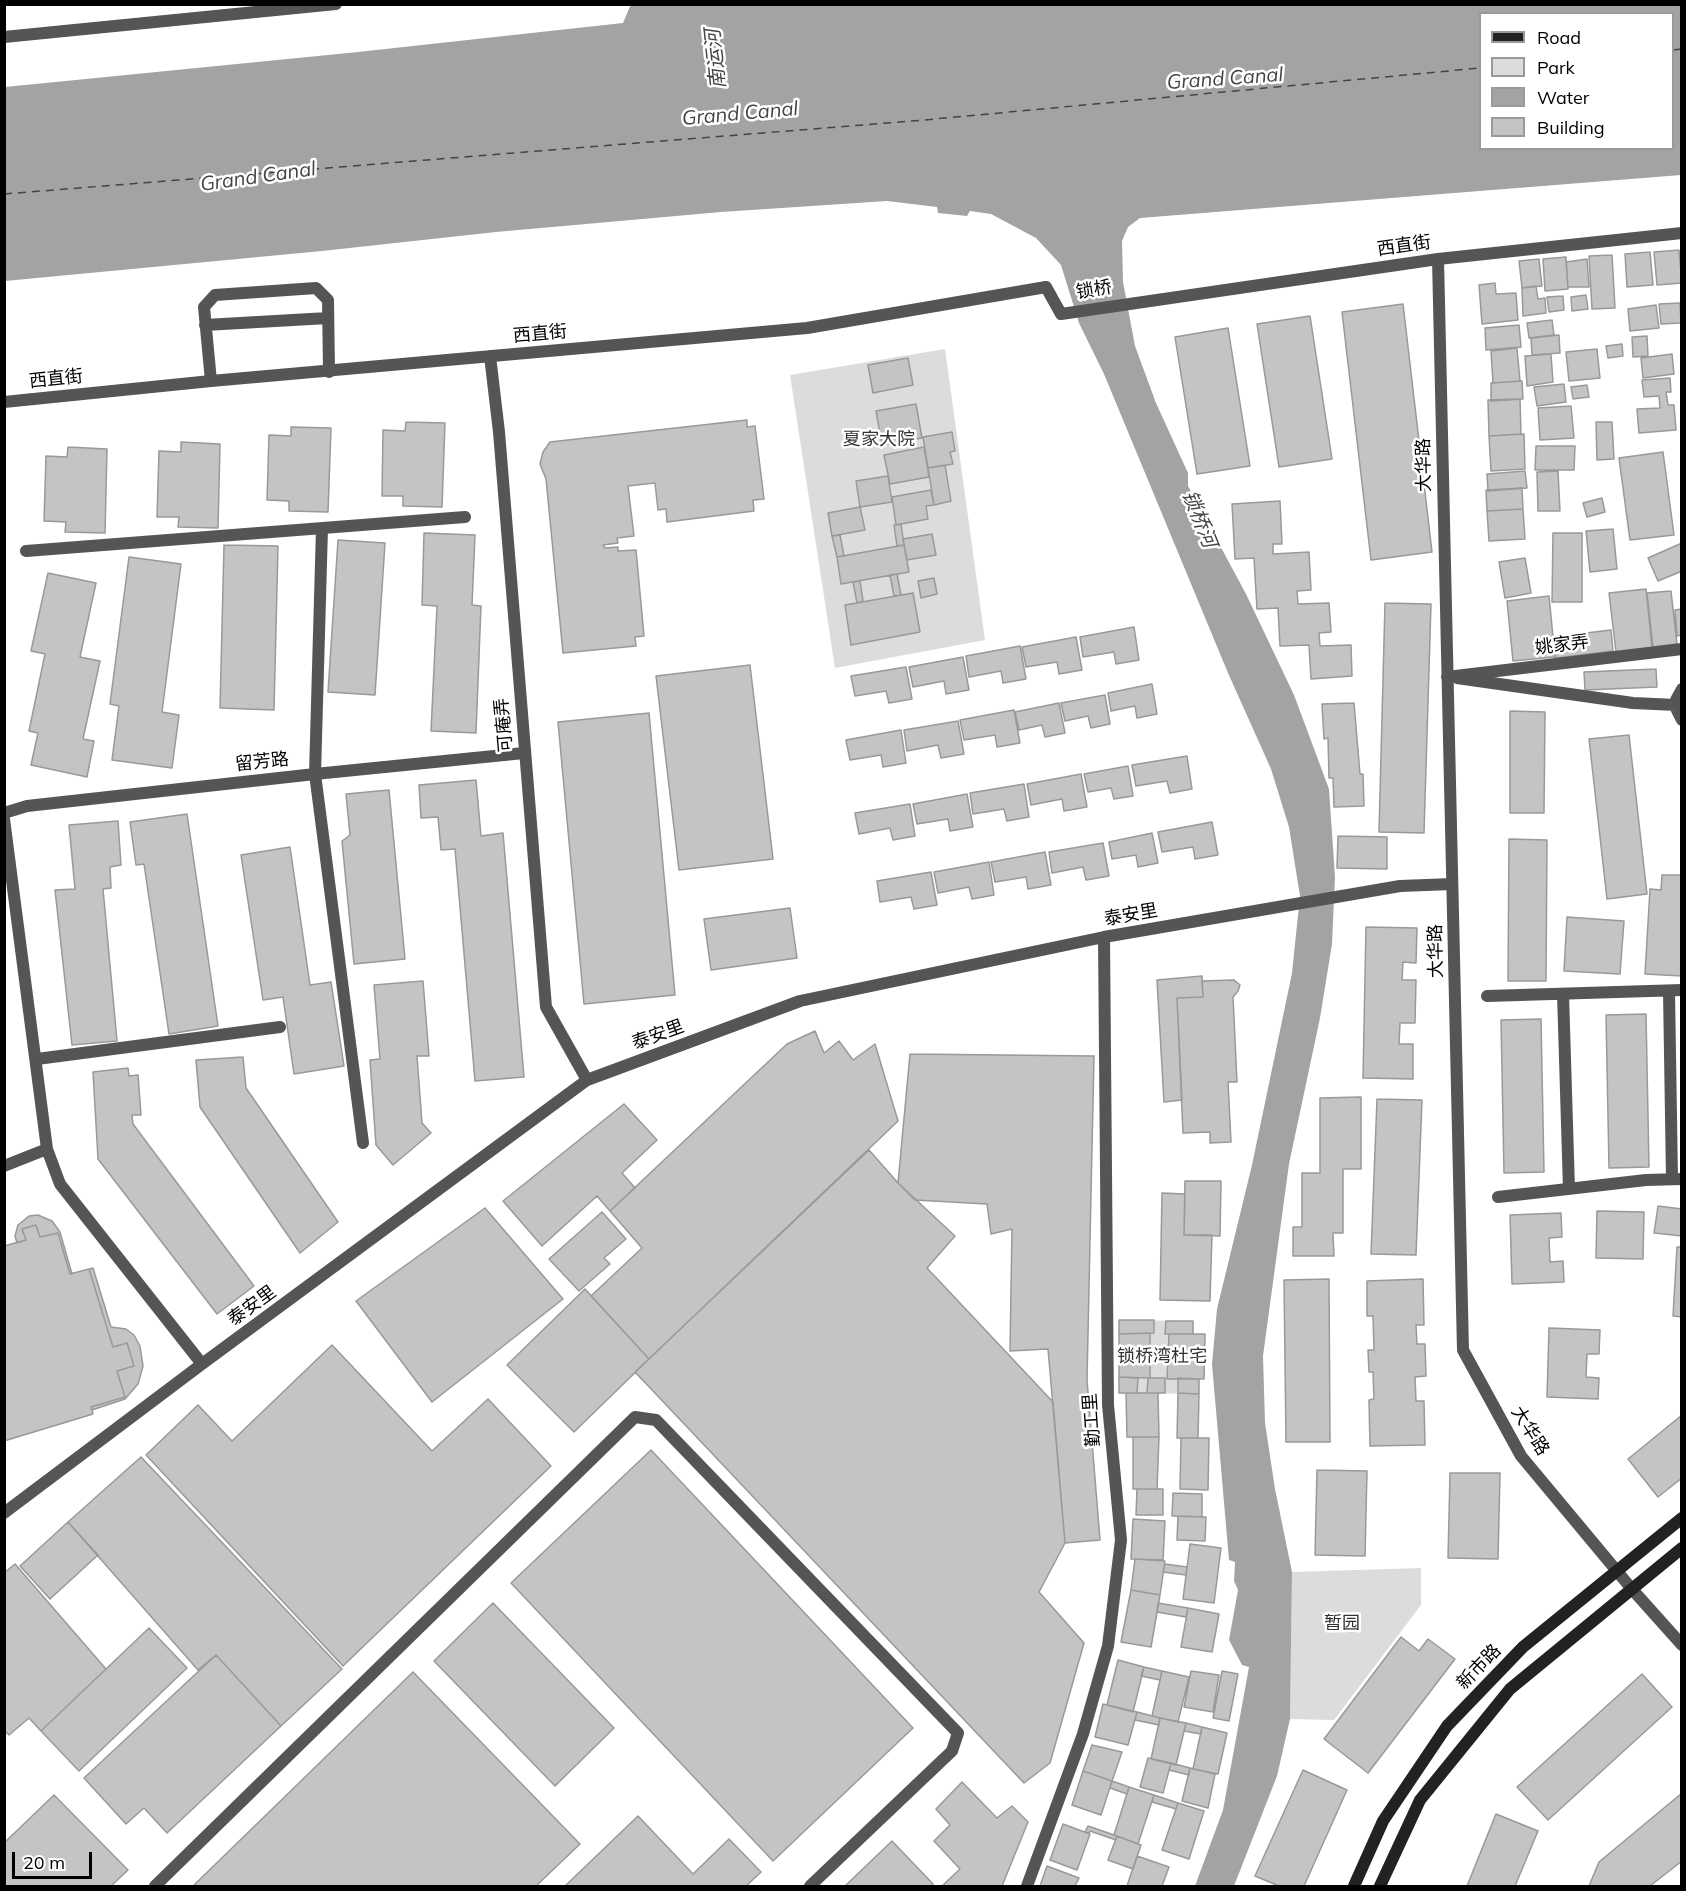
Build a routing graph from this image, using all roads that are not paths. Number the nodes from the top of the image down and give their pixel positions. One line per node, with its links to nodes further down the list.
1 (336, 4): 2 (street)
2 (4, 37)
3 (1682, 232): 4 (street, 西直街)
4 (1438, 259): 5 (street, 西直街); 17 (street, 大华路)
5 (1132, 303): 6 (street, 锁桥)
6 (1061, 314): 9 (street, 西直街)
7 (328, 318): 8 (street); 8 (street); 10 (street)
8 (205, 325): 11 (street)
9 (490, 356): 10 (street, 西直街); 21 (street, 可庵弄)
10 (329, 372): 11 (street, 西直街)
11 (211, 381): 12 (street, 西直街)
12 (4, 402)
13 (465, 517): 14 (street)
14 (322, 528): 15 (street); 22 (street)
15 (26, 551)
16 (1682, 649): 17 (street, 姚家弄)
17 (1447, 677): 19 (street); 25 (street, 大华路)
18 (1682, 688): 19 (street)
19 (1676, 705): 20 (street)
20 (1682, 720)
21 (524, 753): 22 (street, 留芳路); 32 (street, 可庵弄)
22 (315, 774): 23 (street, 留芳路); 33 (street)
23 (4, 813)
24 (4, 819): 31 (street)
25 (1452, 884): 26 (street, 泰安里); 43 (street, 大华路)
26 (1104, 937): 32 (street, 泰安里); 48 (street, 勤工里)
27 (1675, 990): 28 (street); 36 (street)
28 (1563, 993): 29 (street); 37 (street)
29 (1487, 996)
30 (280, 1027): 31 (street)
31 (37, 1059): 34 (street)
32 (587, 1080): 39 (street, 泰安里)
33 (363, 1143)
34 (47, 1149): 35 (street); 39 (street)
35 (4, 1166)
36 (1677, 1179): 37 (street)
37 (1569, 1189): 38 (street)
38 (1498, 1197)
39 (202, 1364): 40 (street, 泰安里)
40 (4, 1513)
41 (1682, 1518): 43 (street, 新市路)
42 (1682, 1548): 44 (street, 新市路)
43 (1617, 1571): 44 (street, 大华路); 49 (street, 新市路)
44 (1631, 1588): 45 (street, 大华路); 50 (street, 新市路)
45 (1682, 1644)
46 (155, 1887): 47 (street)
47 (810, 1887)
48 (1027, 1887)
49 (1354, 1887)
50 (1380, 1887)

